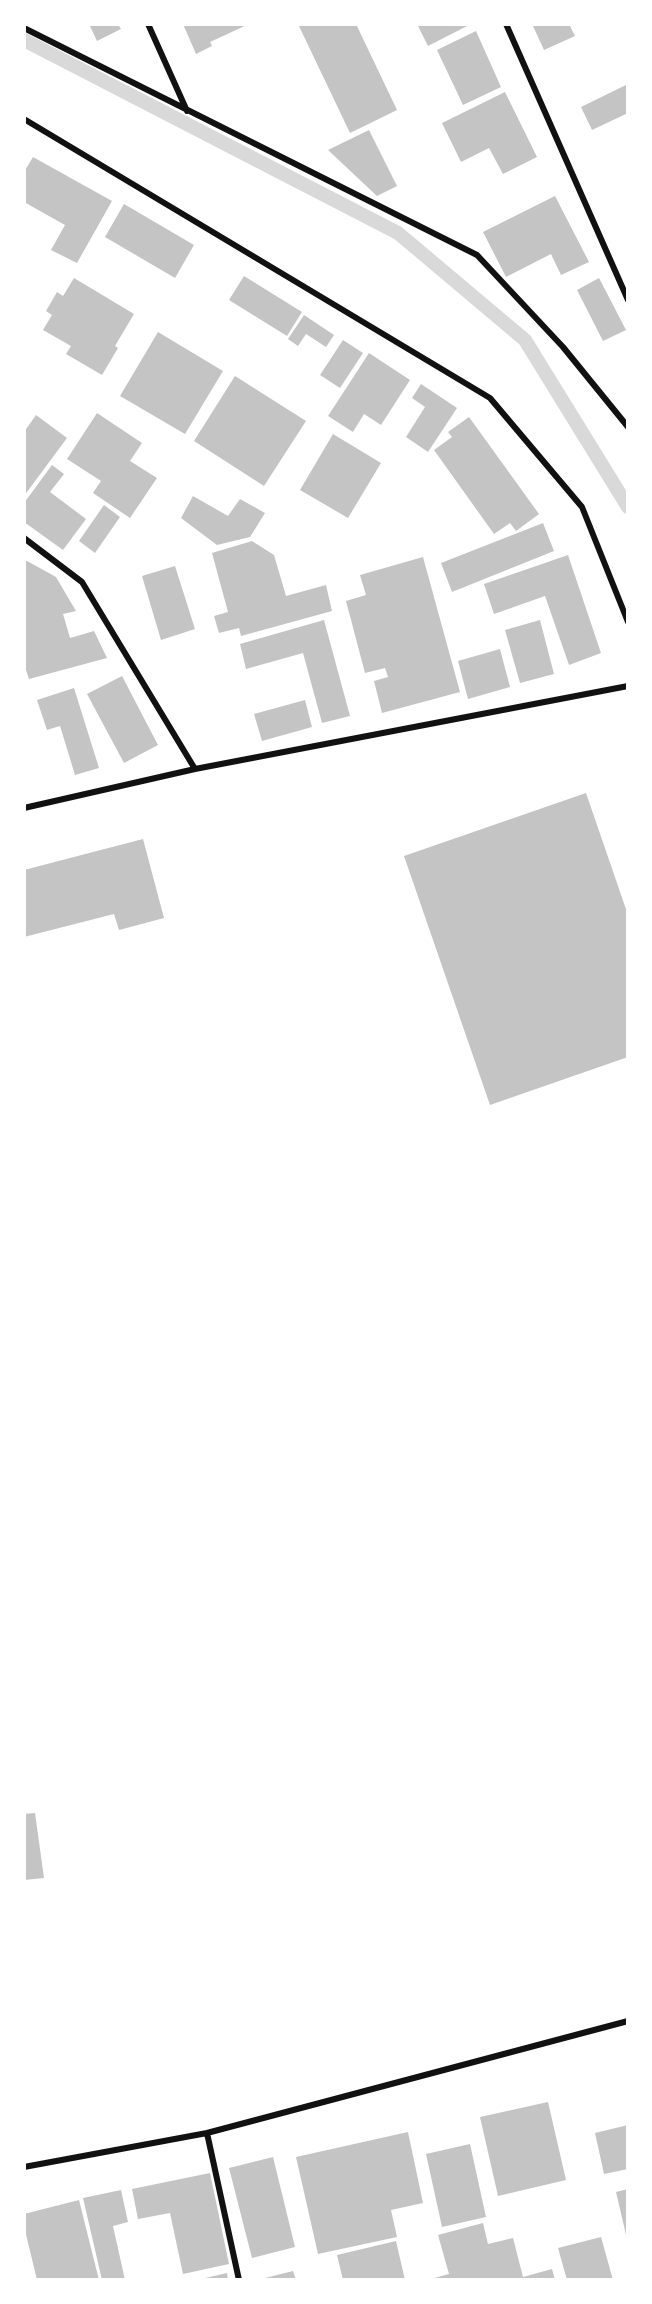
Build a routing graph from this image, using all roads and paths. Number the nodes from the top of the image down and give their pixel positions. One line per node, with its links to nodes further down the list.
1 (148, 24): 4 (street)
2 (506, 24): 6 (street)
3 (24, 28): 4 (street)
4 (188, 112): 7 (street)
5 (24, 119): 9 (street)
6 (628, 300)
7 (628, 427)
8 (24, 538): 11 (street)
9 (628, 622)
10 (628, 686): 11 (street)
11 (195, 769): 12 (street)
12 (24, 808)
13 (628, 2020): 14 (street)
14 (207, 2133): 15 (street); 16 (street)
15 (24, 2168)
16 (239, 2280)

